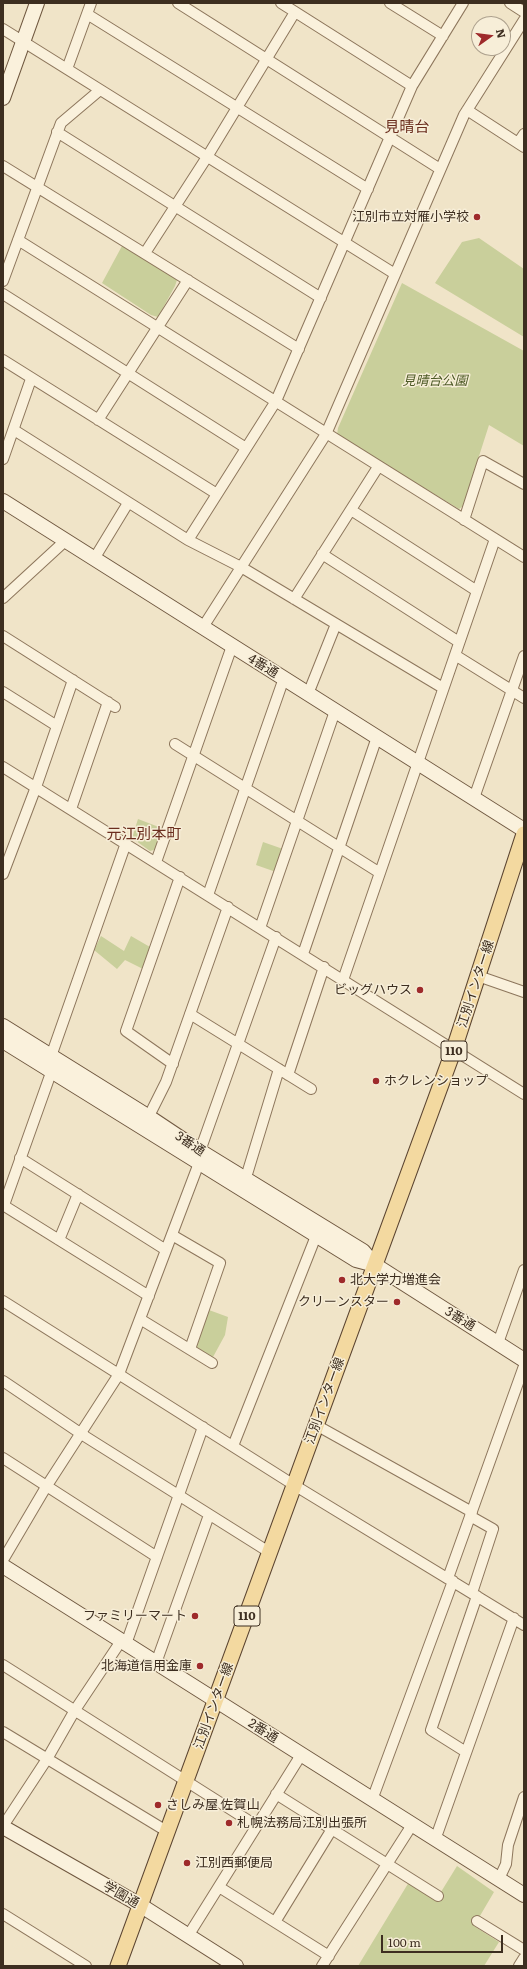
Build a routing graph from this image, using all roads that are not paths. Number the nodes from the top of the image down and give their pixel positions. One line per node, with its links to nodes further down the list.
1 (37, 3): 14 (street)
2 (91, 3): 10 (street)
3 (178, 3): 15 (street)
4 (281, 3): 8 (street)
5 (390, 3): 13 (street)
6 (463, 3): 13 (street)
7 (510, 3): 9 (street)
8 (295, 12): 15 (street); 17 (street)
9 (524, 12)
10 (87, 14): 16 (street); 20 (street)
11 (524, 20): 21 (street)
12 (3, 29): 14 (street)
13 (443, 36): 17 (street)
14 (23, 42): 16 (street); 19 (street)
15 (267, 59): 20 (street); 24 (street)
16 (67, 69): 18 (street)
17 (412, 86): 24 (street)
18 (100, 90): 22 (street); 26 (street)
19 (3, 98)
20 (237, 107): 26 (street); 30 (street)
21 (467, 110): 25 (street); 28 (street)
22 (57, 132): 29 (street); 31 (street)
23 (524, 134): 25 (street)
24 (390, 137): 28 (street); 30 (street)
25 (521, 145)
26 (207, 156): 31 (street); 33 (street)
27 (3, 166): 29 (street)
28 (440, 169): 35 (street)
29 (38, 186): 32 (street); 34 (street)
30 (368, 189): 33 (street)
31 (175, 206): 34 (street); 39 (street)
32 (18, 240): 37 (street); 40 (street)
33 (345, 243): 35 (street); 39 (street)
34 (145, 253): 36 (street)
35 (395, 274): 48 (street)
36 (188, 280): 40 (street); 41 (street)
37 (3, 281)
38 (3, 294): 43 (street)
39 (321, 298): 41 (street)
40 (158, 327): 43 (street); 45 (street)
41 (299, 349): 45 (street)
42 (3, 360): 44 (street)
43 (128, 374): 46 (street); 49 (street)
44 (30, 379): 46 (street); 47 (street)
45 (276, 402): 48 (street); 49 (street)
46 (98, 420): 53 (street)
47 (14, 430): 50 (street); 54 (street)
48 (326, 434): 51 (street); 64 (street)
49 (246, 448): 53 (street)
50 (3, 459)
51 (378, 467): 56 (street); 57 (street)
52 (524, 484): 57 (street)
53 (217, 494): 60 (street)
54 (128, 503): 60 (street); 63 (street)
55 (4, 504): 59 (street, 4番通)
56 (351, 510): 61 (street); 65 (street)
57 (464, 520): 58 (street)
58 (495, 539): 62 (street); 65 (street)
59 (65, 540): 63 (street, 4番通); 66 (street)
60 (188, 540): 64 (street)
61 (322, 554): 67 (street); 71 (street)
62 (524, 558)
63 (94, 559): 69 (street, 4番通)
64 (241, 567): 67 (street); 69 (street)
65 (477, 591): 71 (street)
66 (3, 598)
67 (294, 598): 68 (street)
68 (336, 624): 77 (street); 80 (street)
69 (203, 628): 72 (street, 4番通)
70 (3, 636): 76 (street)
71 (459, 642): 73 (street)
72 (232, 646): 75 (street, 4番通); 86 (street)
73 (455, 655): 77 (street); 78 (street)
74 (524, 656): 78 (street)
75 (284, 678): 80 (street, 4番通); 90 (street)
76 (73, 680): 83 (street); 92 (street)
77 (443, 688): 87 (street)
78 (512, 691): 81 (street); 91 (street)
79 (3, 692): 83 (street)
80 (308, 694): 82 (street, 4番通)
81 (524, 698)
82 (335, 711): 84 (street, 4番通); 93 (street)
83 (57, 726): 89 (street)
84 (377, 737): 87 (street, 4番通); 97 (street)
85 (175, 744): 86 (street)
86 (195, 756): 90 (street); 98 (street)
87 (418, 763): 91 (street, 4番通); 99 (street)
88 (3, 767): 89 (street)
89 (36, 787): 92 (street); 100 (street)
90 (246, 788): 93 (street); 102 (street)
91 (474, 798): 94 (street, 4番通)
92 (71, 809): 96 (street)
93 (297, 821): 97 (street); 104 (street)
94 (524, 830)
95 (524, 834): 108 (main road, 江別インター線 / 110)
96 (126, 843): 98 (street); 116 (street)
97 (340, 848): 99 (street); 106 (street)
98 (156, 862): 101 (street)
99 (380, 873): 109 (street)
100 (3, 874)
101 (180, 877): 102 (street); 117 (street)
102 (208, 895): 103 (street)
103 (228, 907): 104 (street); 111 (street)
104 (260, 928): 105 (street)
105 (276, 937): 106 (street); 114 (street)
106 (303, 954): 107 (street)
107 (324, 968): 109 (street); 119 (street)
108 (478, 976): 110 (street); 115 (main road, 江別インター線 / 110)
109 (343, 980): 115 (street)
110 (524, 992)
111 (190, 1014): 114 (street); 117 (street)
112 (3, 1026): 116 (street, 3番通)
113 (3, 1041): 116 (street, 3番通)
114 (239, 1044): 118 (street); 123 (street)
115 (454, 1049): 121 (street); 132 (main road, 江別インター線 / 110)
116 (50, 1064): 122 (street, 3番通); 124 (street)
117 (173, 1064): 122 (street)
118 (279, 1069): 119 (street); 125 (street)
119 (288, 1075): 120 (street)
120 (311, 1089)
121 (524, 1094)
122 (146, 1122): 123 (street, 3番通)
123 (199, 1157): 125 (street, 3番通); 128 (street)
124 (20, 1158): 126 (street); 127 (street)
125 (243, 1184): 129 (street, 3番通); 132 (street, 3番通)
126 (78, 1194): 130 (street); 131 (street)
127 (4, 1205): 130 (street)
128 (172, 1235): 131 (street); 138 (street)
129 (316, 1236): 132 (street, 3番通); 147 (street)
130 (59, 1240): 134 (street)
131 (166, 1250): 134 (street)
132 (375, 1265): 137 (street, 3番通); 144 (main road, 江別インター線 / 110)
133 (524, 1270): 137 (street)
134 (149, 1296): 136 (street)
135 (3, 1302): 142 (street)
136 (140, 1319): 138 (street); 142 (street)
137 (498, 1343): 139 (street, 3番通)
138 (190, 1349): 140 (street)
139 (524, 1360)
140 (212, 1363)
141 (524, 1366): 152 (street)
142 (119, 1374): 145 (street); 146 (street)
143 (3, 1381): 146 (street)
144 (316, 1425): 149 (main road, 江別インター線 / 110); 152 (street)
145 (203, 1427): 147 (street); 151 (street)
146 (81, 1433): 150 (street); 151 (street)
147 (233, 1446): 149 (street)
148 (3, 1458): 150 (street)
149 (294, 1485): 154 (main road, 江別インター線 / 110); 158 (street)
150 (46, 1487): 155 (street); 156 (street)
151 (179, 1496): 153 (street); 155 (street)
152 (471, 1514): 158 (street); 159 (street)
153 (209, 1515): 154 (street); 163 (street)
154 (269, 1552): 165 (main road, 江別インター線 / 110)
155 (157, 1557): 162 (street)
156 (3, 1560)
157 (3, 1566): 162 (street, 2番通)
158 (450, 1580): 159 (street); 174 (street)
159 (475, 1595): 160 (street); 168 (street)
160 (514, 1618): 161 (street); 168 (street)
161 (524, 1625)
162 (123, 1643): 163 (street, 2番通); 166 (street)
163 (156, 1663): 165 (street, 2番通)
164 (3, 1665): 166 (street)
165 (216, 1701): 169 (street, 2番通); 171 (main road, 江別インター線 / 110)
166 (75, 1710): 170 (street); 171 (street)
167 (3, 1732): 170 (street)
168 (466, 1752): 180 (street)
169 (301, 1755): 172 (street); 174 (street, 2番通)
170 (47, 1759): 176 (street); 179 (street)
171 (187, 1780): 177 (street); 179 (main road, 江別インター線 / 110)
172 (276, 1794): 177 (street); 178 (street)
173 (524, 1797): 182 (street)
174 (372, 1800): 175 (street, 2番通)
175 (412, 1825): 180 (street, 2番通); 181 (street)
176 (3, 1826): 186 (street, 学園通)
177 (257, 1826): 183 (street)
178 (332, 1828): 181 (street); 189 (street)
179 (168, 1832): 186 (main road, 江別インター線 / 110)
180 (435, 1840): 182 (street, 2番通)
181 (388, 1863): 185 (street); 192 (street)
182 (499, 1880): 184 (street, 2番通)
183 (219, 1887): 189 (street); 190 (street)
184 (524, 1895)
185 (438, 1896)
186 (140, 1905): 190 (street, 学園通); 195 (main road, 江別インター線 / 110)
187 (3, 1914): 194 (street)
188 (477, 1921): 191 (street)
189 (275, 1922): 192 (street)
190 (188, 1936): 196 (street, 学園通)
191 (524, 1950)
192 (329, 1956): 197 (street)
193 (524, 1958): 198 (street)
194 (86, 1966)
195 (118, 1966)
196 (236, 1966)
197 (322, 1966)
198 (519, 1966)

